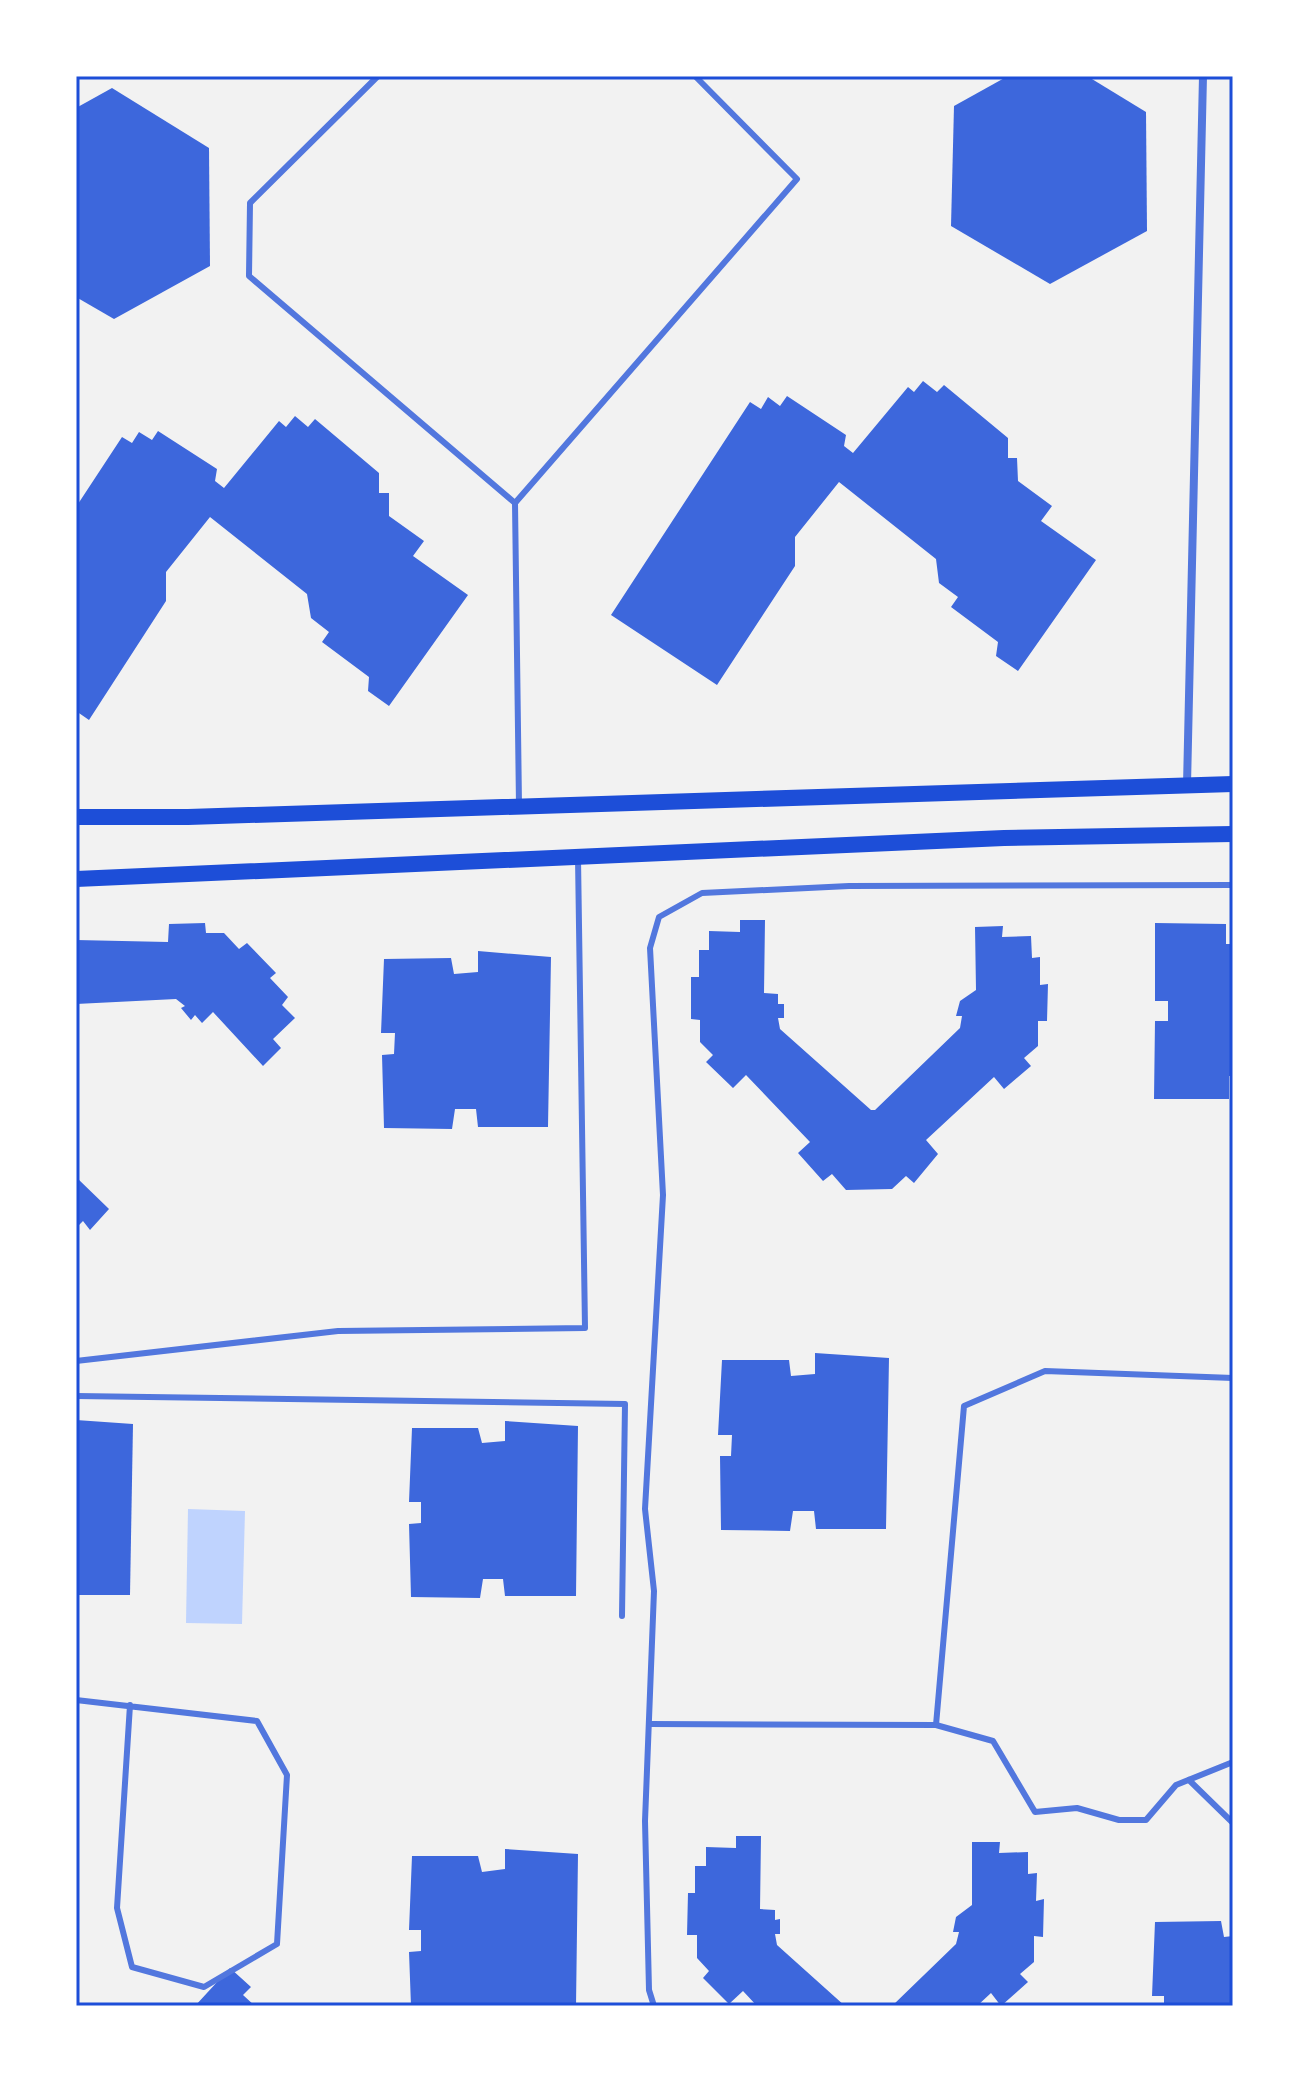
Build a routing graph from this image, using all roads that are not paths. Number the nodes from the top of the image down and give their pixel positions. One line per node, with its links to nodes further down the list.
1 (378, 76): 4 (lane)
2 (695, 76): 4 (lane)
3 (1203, 76): 6 (street)
4 (515, 503): 7 (lane)
5 (1233, 784): 6 (main road)
6 (1187, 785): 7 (main road)
7 (519, 807): 8 (main road)
8 (76, 817)
9 (1233, 834): 10 (main road)
10 (578, 855): 11 (main road); 13 (lane)
11 (76, 879)
12 (1233, 885): 19 (lane)
13 (76, 1361)
14 (1233, 1378): 20 (lane)
15 (76, 1396): 16 (lane)
16 (622, 1616)
17 (76, 1700): 18 (lane)
18 (130, 1705): 18 (lane)
19 (649, 1724): 20 (lane); 24 (lane)
20 (936, 1725): 22 (lane)
21 (1233, 1762): 22 (lane)
22 (1189, 1780): 23 (lane)
23 (1233, 1823)
24 (654, 2006)

